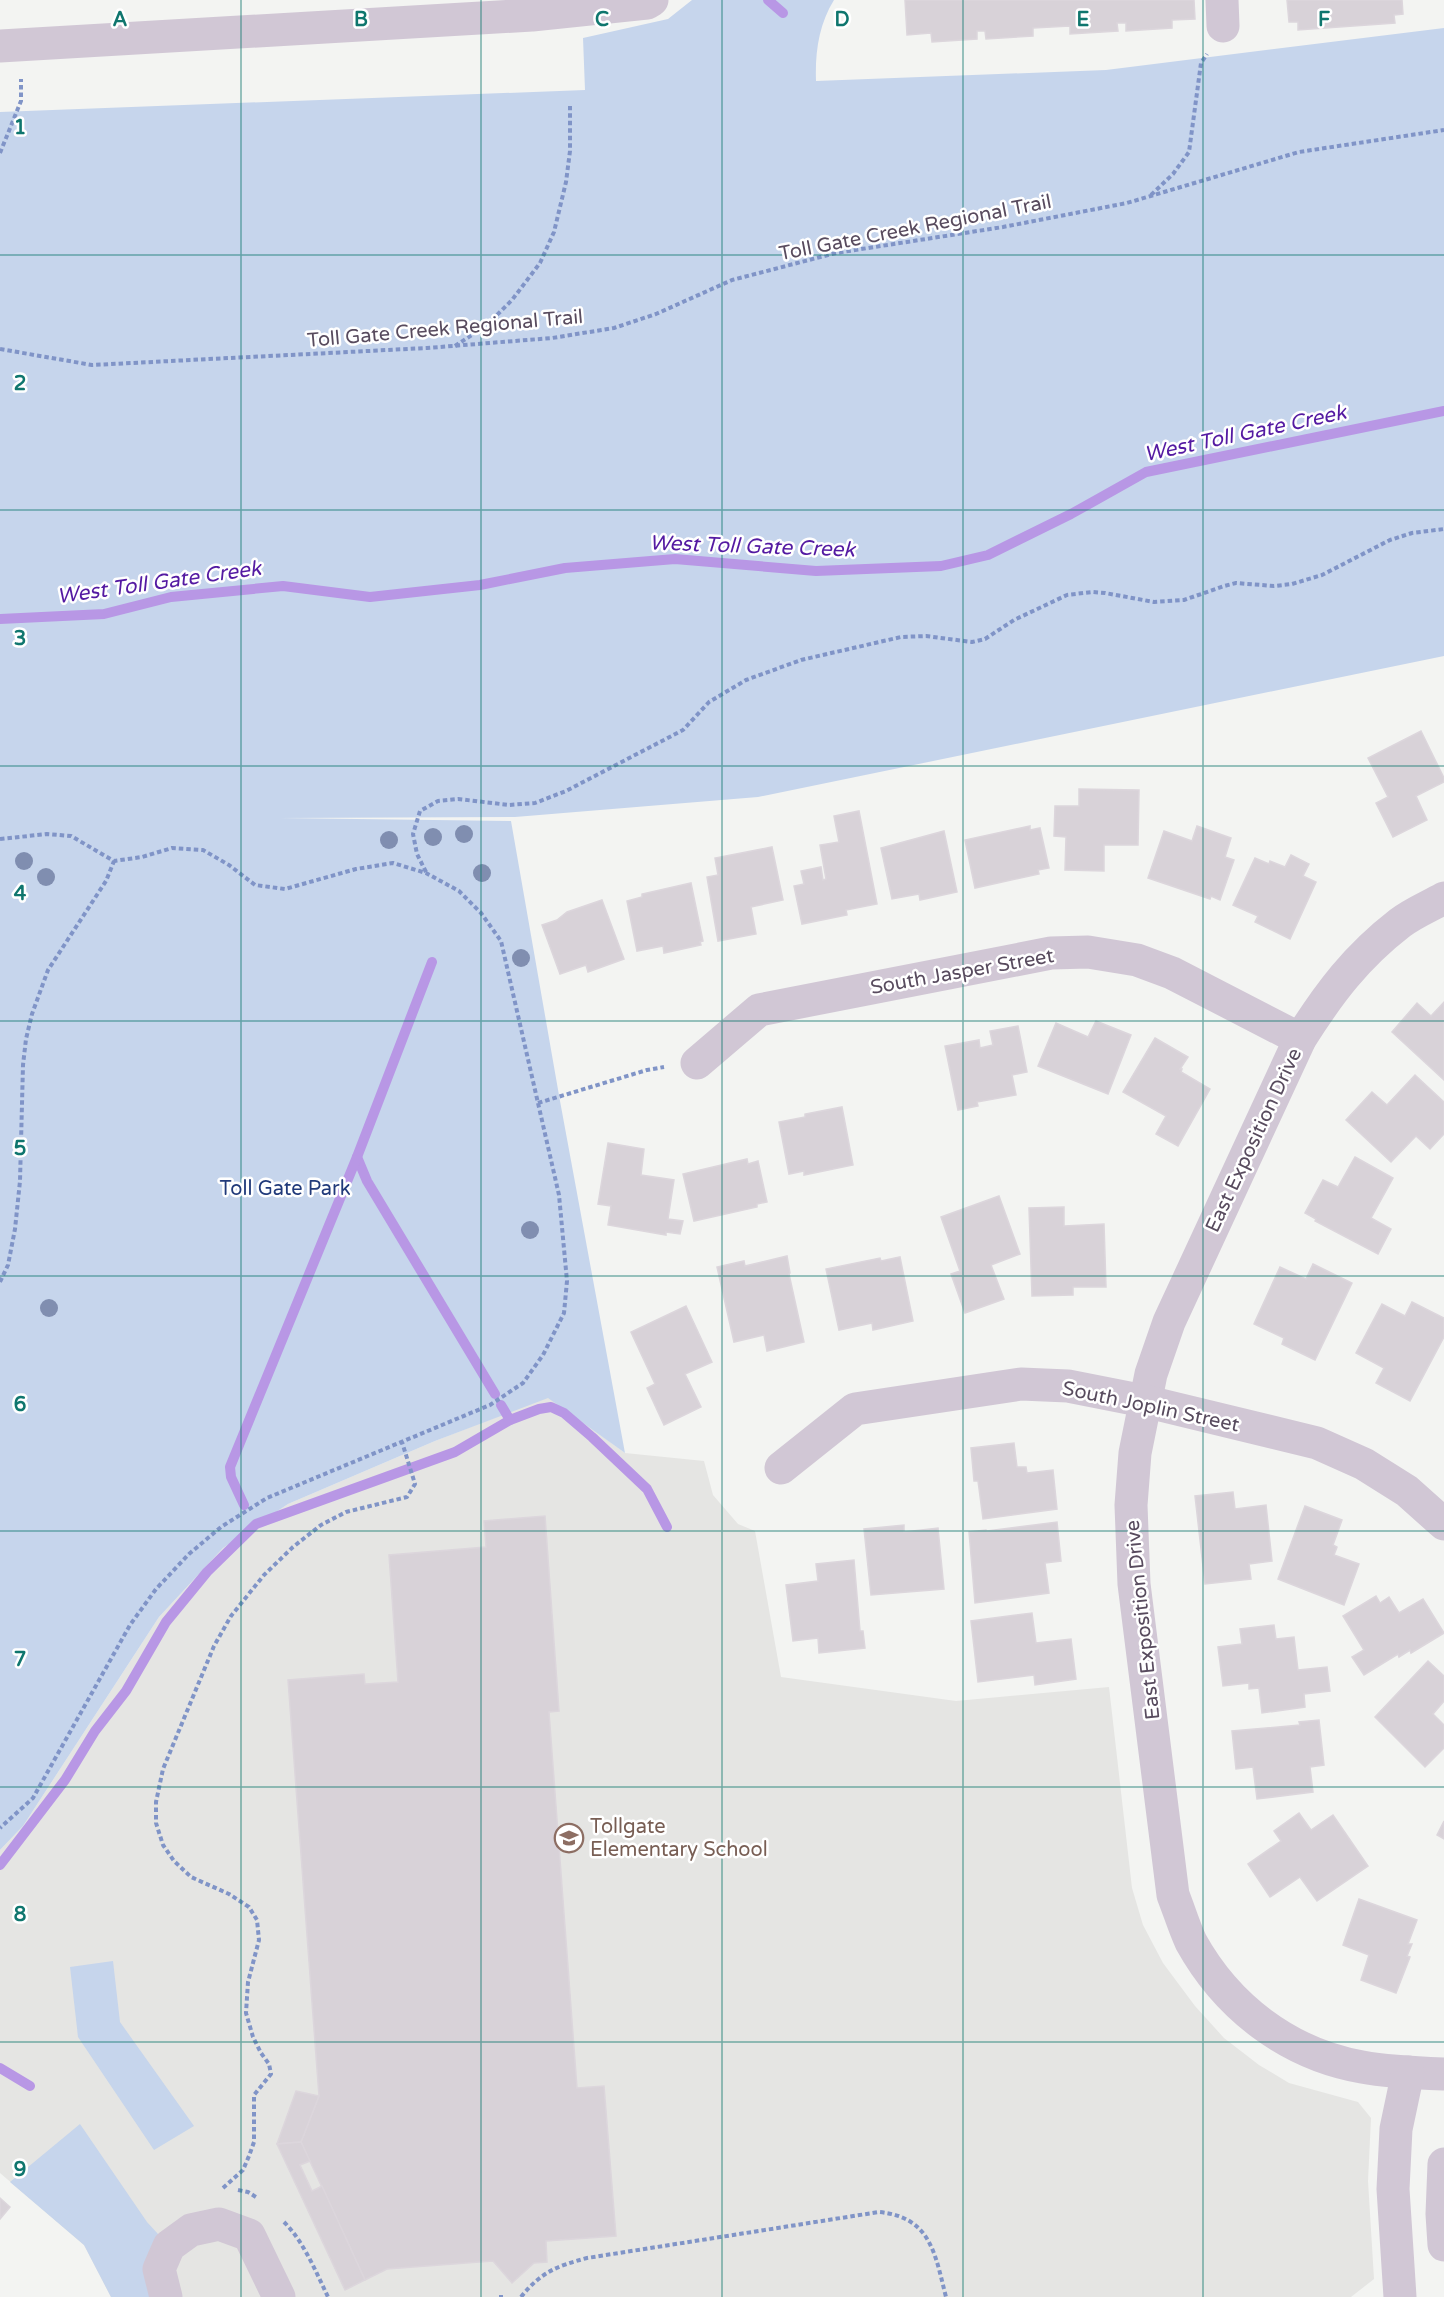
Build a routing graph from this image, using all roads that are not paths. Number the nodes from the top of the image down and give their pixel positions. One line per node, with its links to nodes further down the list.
1 (652, 0): 2 (street)
2 (532, 8): 3 (street)
3 (10, 46)
4 (1444, 898): 5 (street, East Exposition Drive)
5 (1300, 1039): 6 (street, South Jasper Street); 7 (street, East Exposition Drive)
6 (697, 1063)
7 (1144, 1401): 8 (street, South Joplin Street); 9 (street, South Joplin Street); 10 (street, East Exposition Drive)
8 (781, 1468)
9 (1444, 1524)
10 (1408, 2072): 11 (street, East Exposition Drive); 16 (street)
11 (1444, 2074)
12 (1444, 2164): 13 (street)
13 (1444, 2245)
14 (166, 2297): 15 (street)
15 (279, 2297)
16 (1400, 2297)

